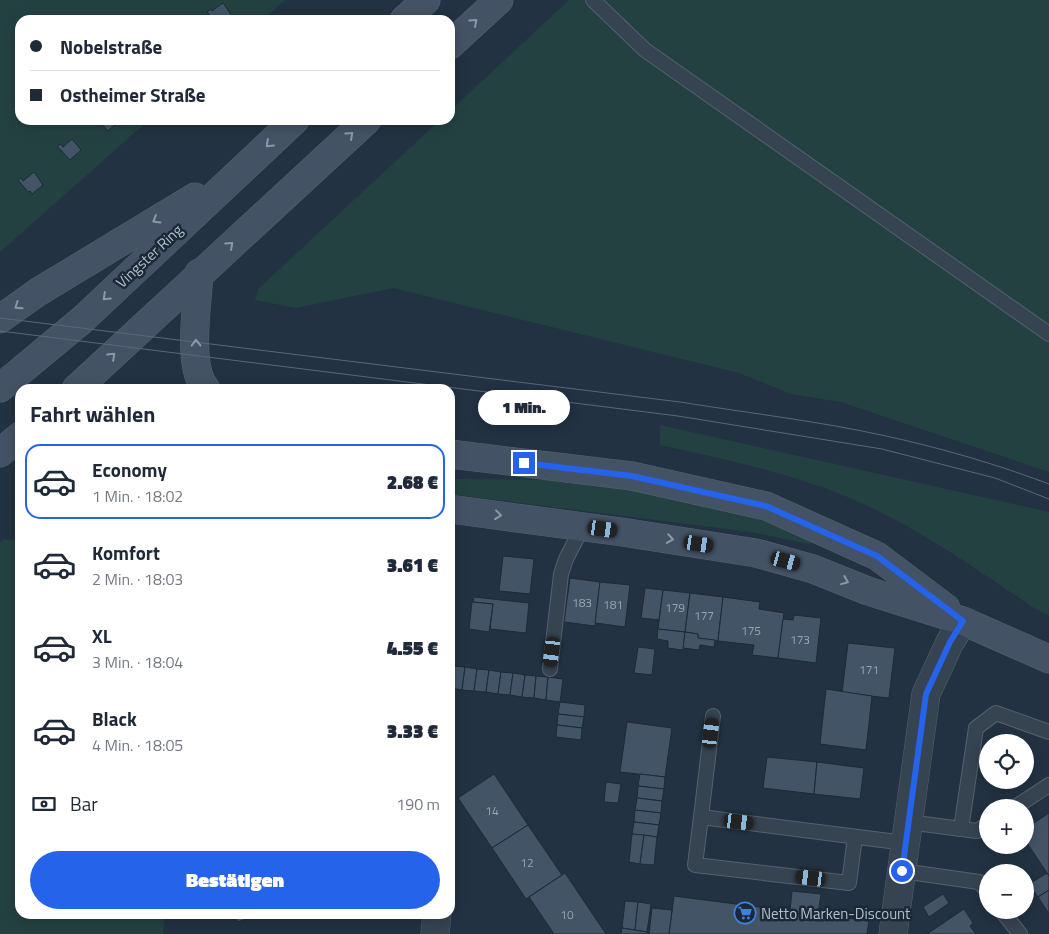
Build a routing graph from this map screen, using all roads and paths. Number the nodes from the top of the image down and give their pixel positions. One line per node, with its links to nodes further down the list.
1 (426, 0): 4 (main road)
2 (499, 0): 5 (main road, one-way to 2)
3 (593, 0): 11 (lane)
4 (410, 15)
5 (455, 40)
6 (290, 125): 8 (main road, Vingster Ring, one-way to 8)
7 (362, 125): 9 (main road, one-way to 7)
8 (243, 168): 10 (main road, one-way to 10); 14 (main road, Vingster Ring, one-way to 14)
9 (199, 273): 12 (main road, one-way to 9); 13 (main road, one-way to 9)
10 (0, 319)
11 (1049, 334)
12 (81, 384)
13 (202, 384)
14 (0, 388)
15 (0, 396): 16 (main road)
16 (15, 398)
17 (455, 455): 20 (main road)
18 (455, 510): 19 (main road, one-way to 19)
19 (583, 526): 21 (main road, one-way to 21); 24 (lane)
20 (825, 533): 21 (main road); 22 (main road)
21 (801, 565): 22 (main road, one-way to 22)
22 (963, 621): 23 (main road); 32 (street)
23 (1049, 659)
24 (550, 669)
25 (713, 716): 29 (lane)
26 (1049, 732): 30 (lane)
27 (1049, 785): 28 (lane)
28 (1028, 799)
29 (701, 818): 33 (lane); 33 (lane)
30 (961, 829): 31 (lane); 32 (lane)
31 (979, 830)
32 (907, 832): 33 (lane); 34 (street)
33 (855, 837)
34 (902, 871): 35 (lane); 39 (street)
35 (979, 882)
36 (436, 919): 38 (street)
37 (1008, 919): 40 (lane)
38 (435, 934)
39 (894, 934)
40 (1020, 934)

